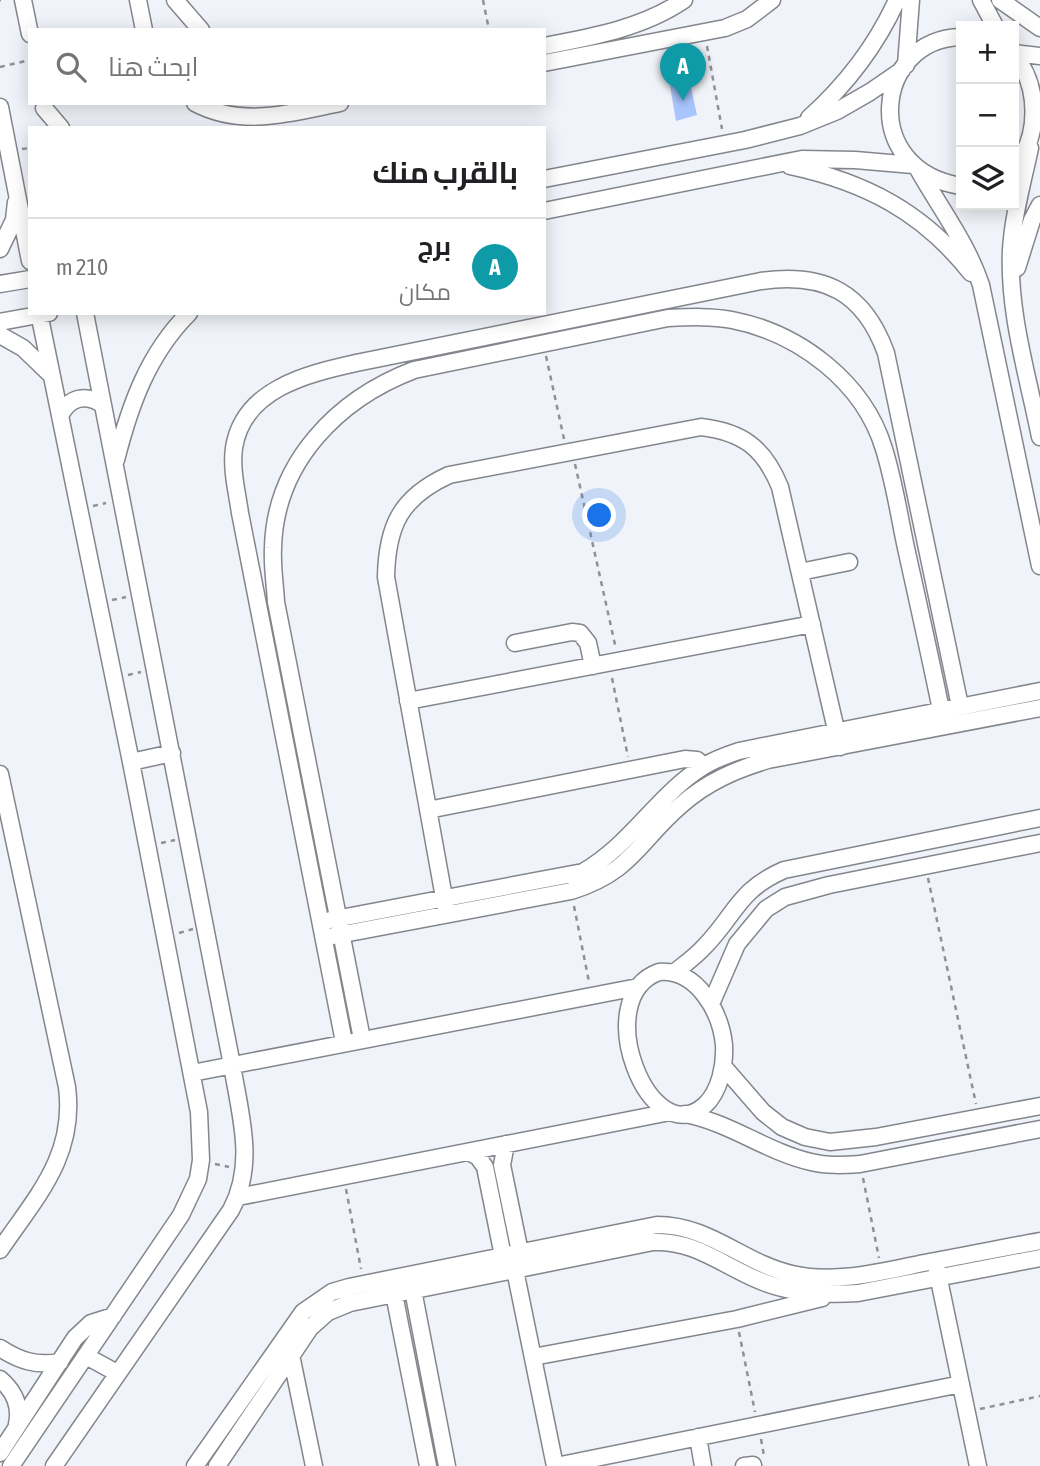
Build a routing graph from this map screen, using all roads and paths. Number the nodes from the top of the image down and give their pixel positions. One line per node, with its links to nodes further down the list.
1 (23, 0): 12 (street)
2 (138, 0): 13 (street)
3 (175, 0): 14 (street)
4 (483, 0): 15 (path)
5 (684, 0): 19 (street)
6 (772, 0): 17 (street)
7 (897, 0): 35 (street)
8 (911, 0): 28 (street)
9 (981, 0): 11 (street)
10 (1000, 0): 16 (street)
11 (992, 21)
12 (29, 28)
13 (144, 28)
14 (199, 28)
15 (489, 28)
16 (1040, 28)
17 (705, 33): 23 (street); 38 (path)
18 (956, 38): 28 (street)
19 (563, 42): 20 (street); 23 (street)
20 (546, 46)
21 (1019, 54): 22 (street)
22 (1040, 56)
23 (567, 59): 26 (street)
24 (28, 60): 27 (path)
25 (1019, 61): 37 (street)
26 (546, 63)
27 (0, 67)
28 (904, 67): 35 (street); 41 (street)
29 (200, 105): 30 (street)
30 (330, 105)
31 (44, 106): 33 (street); 34 (street)
32 (0, 107): 36 (street)
33 (48, 126)
34 (59, 126)
35 (800, 126): 38 (street)
36 (4, 140): 44 (street)
37 (1034, 142): 39 (street); 52 (street)
38 (725, 144): 42 (street)
39 (1019, 161)
40 (778, 163): 41 (street); 46 (street); 51 (street)
41 (916, 167): 43 (street); 51 (street)
42 (546, 179)
43 (956, 185)
44 (24, 198): 47 (street); 48 (street)
45 (1040, 205): 52 (street)
46 (546, 211)
47 (28, 240)
48 (0, 249)
49 (28, 279): 50 (street)
50 (0, 284)
51 (981, 285): 74 (street)
52 (1013, 291): 66 (street)
53 (38, 315): 58 (street)
54 (43, 315): 62 (street)
55 (85, 315): 64 (street)
56 (187, 315): 69 (street)
57 (537, 320): 60 (street); 61 (street); 68 (street)
58 (0, 322)
59 (0, 335): 62 (street)
60 (543, 343): 63 (street); 67 (path); 70 (street)
61 (384, 357): 63 (street); 106 (street)
62 (52, 375): 65 (street)
63 (389, 380): 105 (street)
64 (103, 405): 65 (street); 69 (street)
65 (60, 416): 72 (street)
66 (1040, 438)
67 (569, 451): 75 (street); 80 (path); 84 (street)
68 (909, 463): 70 (street); 85 (street)
69 (115, 466): 71 (street)
70 (889, 467): 87 (street)
71 (122, 499): 72 (path); 76 (street)
72 (79, 509): 77 (street)
73 (849, 562): 75 (street)
74 (1040, 566)
75 (800, 572): 78 (street)
76 (140, 593): 77 (path); 81 (street)
77 (98, 603): 82 (street)
78 (812, 624): 80 (street); 88 (street)
79 (515, 643): 80 (street)
80 (606, 663): 84 (street); 92 (path)
81 (155, 668): 82 (path); 89 (street)
82 (114, 679): 90 (street)
83 (1040, 691): 85 (street)
84 (408, 701): 94 (street)
85 (960, 706): 87 (street)
86 (1040, 708): 88 (street)
87 (941, 710): 88 (street)
88 (839, 739): 91 (street); 102 (street)
89 (172, 752): 90 (street); 97 (street)
90 (131, 762): 99 (street)
91 (704, 766): 92 (street); 103 (street)
92 (631, 771): 94 (street)
93 (0, 774): 129 (street)
94 (428, 810): 103 (street)
95 (1040, 818): 96 (street)
96 (948, 836): 100 (street); 108 (street)
97 (188, 837): 99 (path); 104 (street)
98 (1040, 843): 100 (street)
99 (148, 846): 107 (street)
100 (952, 860): 101 (street)
101 (926, 866): 111 (street); 119 (path)
102 (571, 891): 103 (street); 110 (path)
103 (446, 906): 105 (street)
104 (205, 927): 107 (path); 114 (street)
105 (340, 927): 106 (street); 112 (street)
106 (322, 930): 113 (street)
107 (165, 936): 116 (street)
108 (675, 972): 109 (street); 111 (street)
109 (638, 987): 110 (street); 118 (street)
110 (592, 995): 112 (street)
111 (711, 1004): 115 (street)
112 (362, 1039): 113 (street)
113 (344, 1042): 114 (street)
114 (232, 1065): 116 (street); 126 (street)
115 (723, 1066): 118 (street); 121 (street)
116 (192, 1073): 124 (street)
117 (1040, 1106): 119 (street)
118 (678, 1113): 122 (street); 125 (street)
119 (979, 1118): 121 (street)
120 (1040, 1129): 125 (street)
121 (855, 1140): 125 (street)
122 (506, 1144): 123 (street); 132 (street)
123 (469, 1152): 127 (street); 133 (street)
124 (201, 1160): 126 (path); 144 (street)
125 (860, 1164): 137 (path)
126 (245, 1171): 128 (street)
127 (343, 1176): 128 (street); 139 (path)
128 (238, 1197): 152 (street)
129 (5, 1232): 131 (street)
130 (1040, 1241): 135 (street)
131 (0, 1250)
132 (521, 1252): 133 (street); 136 (street); 137 (street)
133 (503, 1256): 136 (street); 139 (street)
134 (1040, 1258): 138 (street)
135 (935, 1261): 137 (street); 138 (street)
136 (515, 1270): 140 (street); 142 (street); 149 (street)
137 (882, 1271)
138 (939, 1278): 142 (street); 154 (street)
139 (364, 1284): 143 (street)
140 (413, 1290): 141 (street); 170 (street)
141 (394, 1294): 143 (street); 169 (street)
142 (835, 1294): 145 (street)
143 (336, 1299): 147 (street); 159 (street)
144 (113, 1316): 148 (street); 151 (street)
145 (737, 1319): 149 (street); 157 (path)
146 (0, 1348): 150 (street)
147 (292, 1355): 161 (street); 168 (street)
148 (86, 1356): 152 (street); 165 (street)
149 (533, 1357): 171 (street)
150 (17, 1359): 151 (street); 153 (street)
151 (60, 1362): 158 (street)
152 (117, 1373): 166 (street)
153 (1, 1380): 158 (street)
154 (961, 1384): 156 (street); 157 (street)
155 (1040, 1396): 156 (path)
156 (966, 1411): 174 (street)
157 (758, 1425): 160 (street); 173 (path)
158 (17, 1426): 163 (street)
159 (221, 1429): 161 (street); 162 (street)
160 (698, 1437): 171 (street); 172 (street)
161 (236, 1438): 164 (street)
162 (208, 1447): 164 (street); 167 (street)
163 (0, 1453)
164 (220, 1461)
165 (11, 1466)
166 (54, 1466)
167 (195, 1466)
168 (314, 1466)
169 (428, 1466)
170 (447, 1466)
171 (555, 1466)
172 (704, 1466)
173 (755, 1466)
174 (978, 1466)

